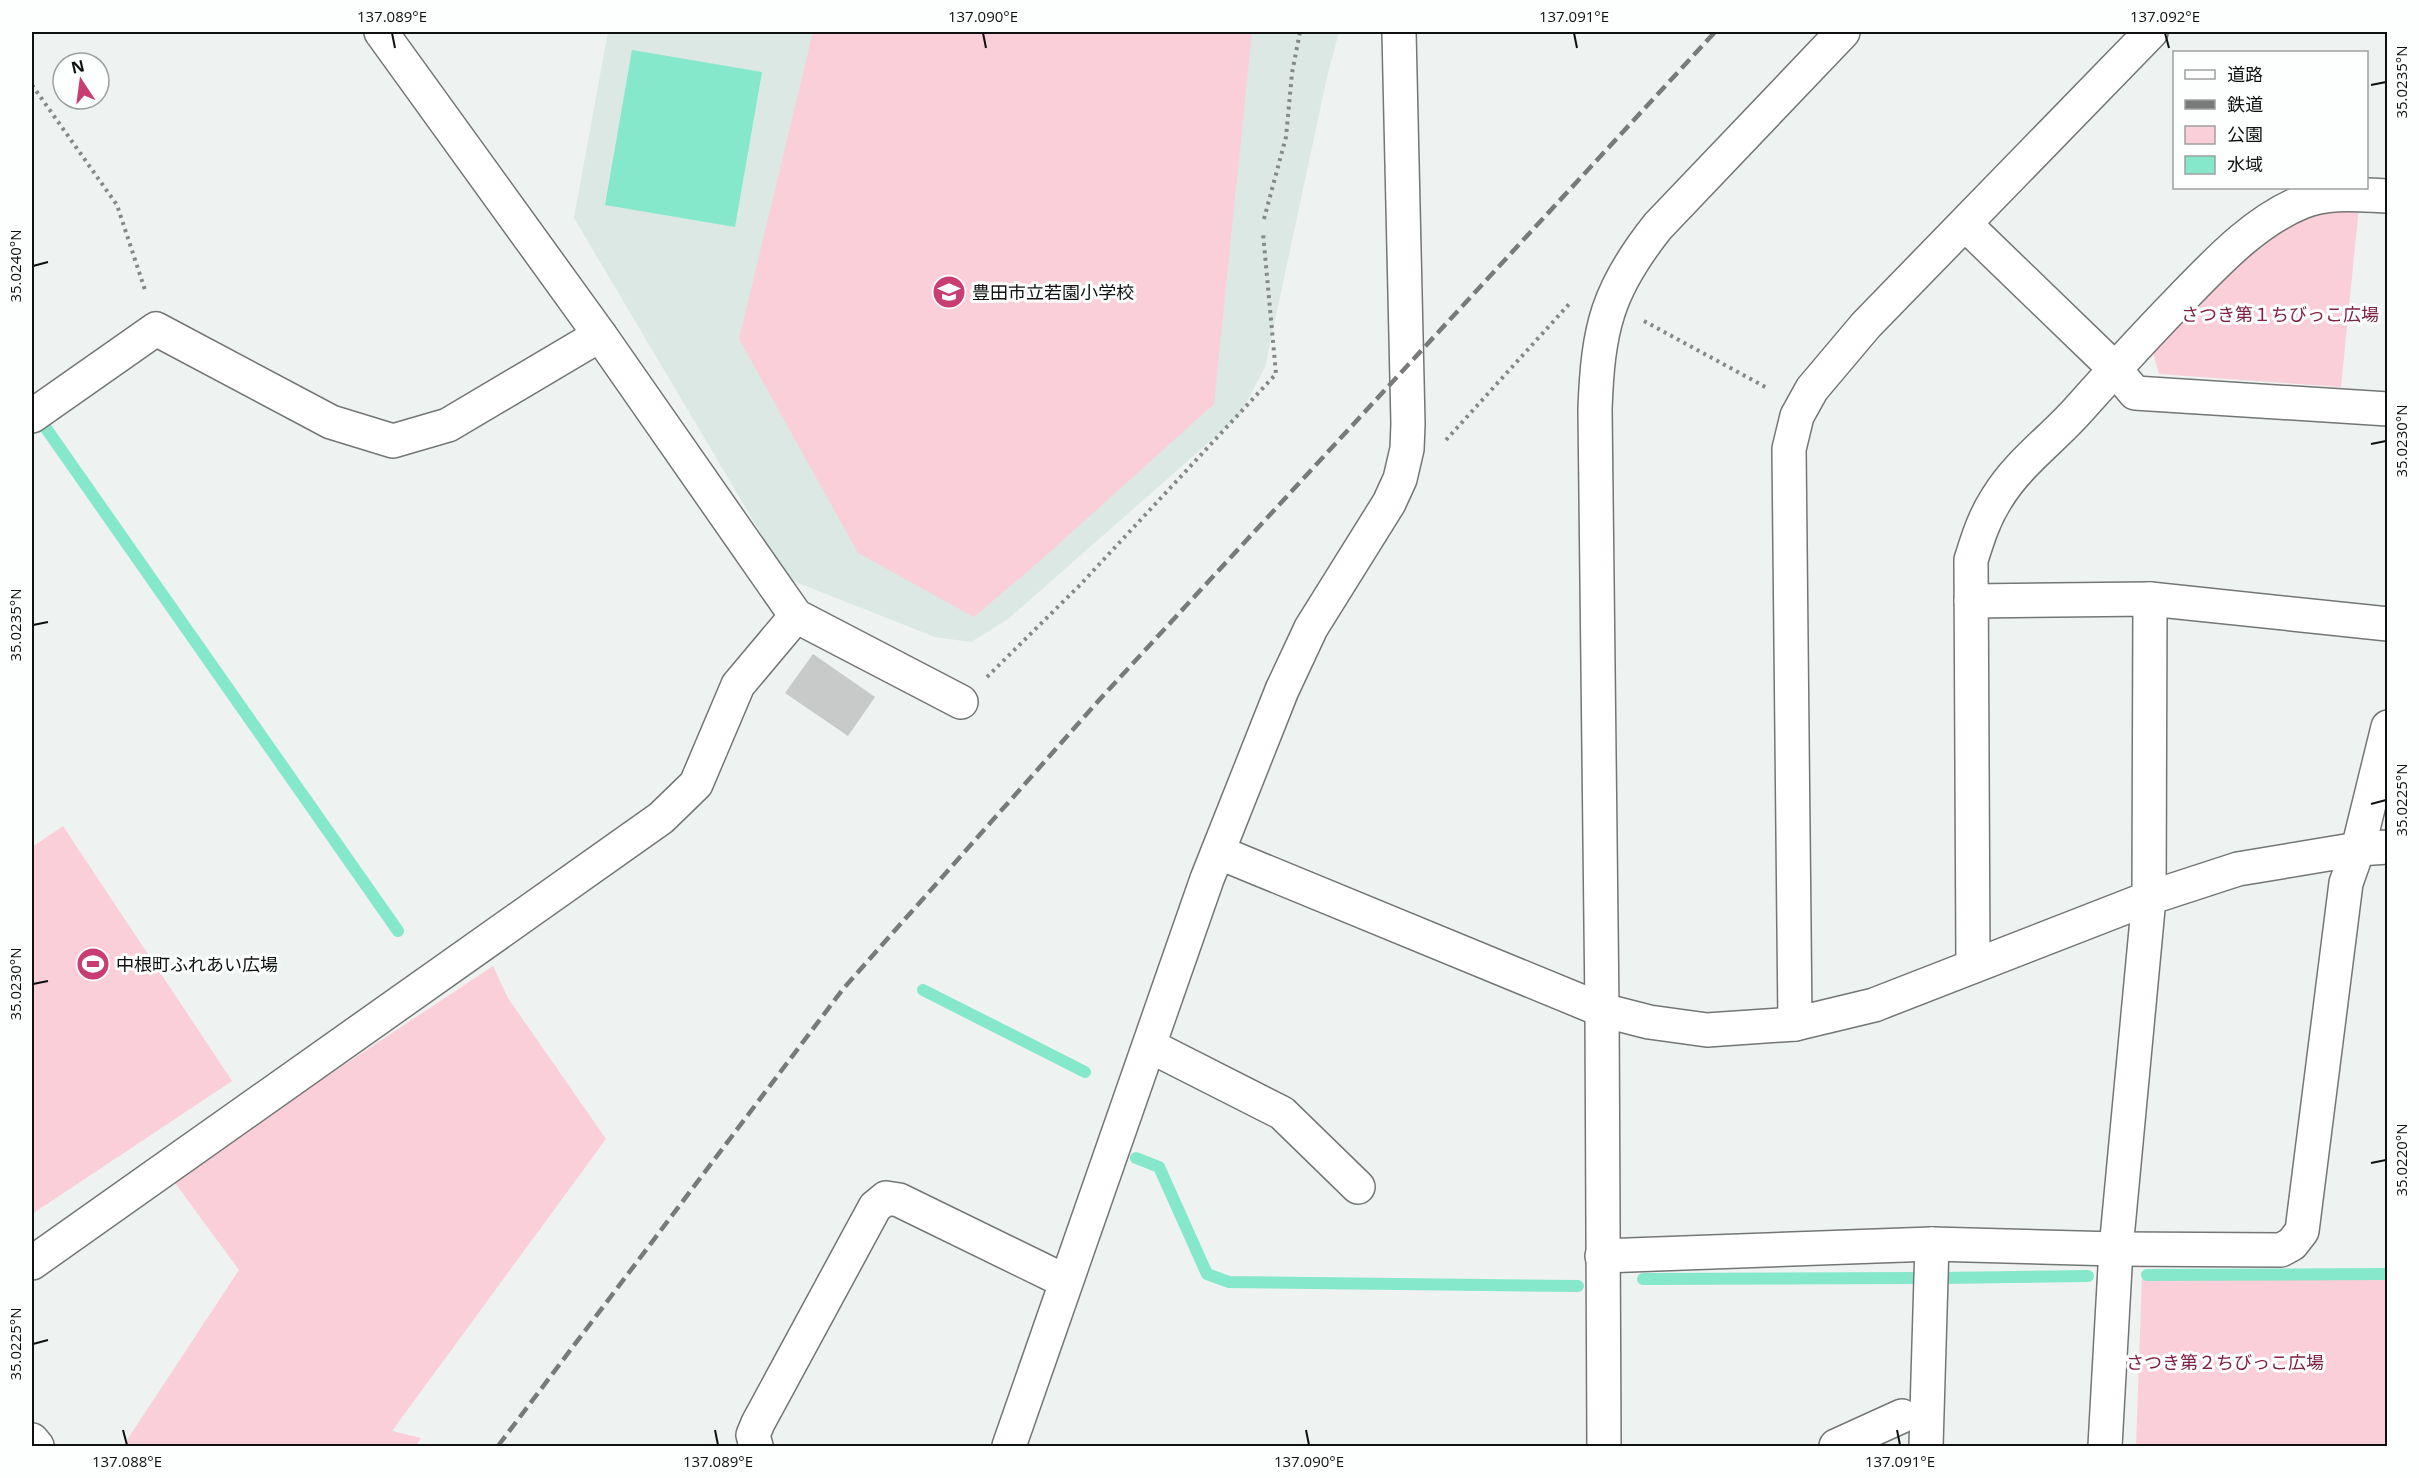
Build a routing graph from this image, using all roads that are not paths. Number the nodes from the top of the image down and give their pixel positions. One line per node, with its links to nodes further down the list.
1 (381, 32): 7 (street)
2 (1399, 32): 18 (street)
3 (1843, 32): 21 (street)
4 (2151, 32): 6 (street)
5 (2388, 196): 8 (street)
6 (1965, 224): 8 (street); 22 (street)
7 (600, 335): 10 (street); 13 (street)
8 (2114, 368): 9 (street); 12 (street)
9 (2388, 409)
10 (32, 416)
11 (2150, 599): 12 (street); 14 (street); 19 (street)
12 (1971, 602): 20 (street)
13 (796, 616): 15 (street); 28 (street)
14 (2388, 624)
15 (961, 702)
16 (2388, 727): 17 (street)
17 (2373, 848): 19 (street); 26 (street)
18 (1218, 852): 21 (street); 23 (street)
19 (2149, 898): 20 (street); 26 (street)
20 (1973, 966): 22 (street)
21 (1602, 1010): 22 (street); 27 (street)
22 (1795, 1024)
23 (1150, 1046): 24 (street); 29 (street)
24 (1358, 1187)
25 (1932, 1244): 26 (street); 27 (street); 30 (street)
26 (2116, 1249): 38 (street)
27 (1602, 1256): 35 (street)
28 (32, 1263)
29 (1065, 1281): 33 (street); 34 (street)
30 (1909, 1424): 36 (street); 37 (street)
31 (32, 1440): 32 (street)
32 (37, 1446)
33 (756, 1446)
34 (1009, 1446)
35 (1604, 1446)
36 (1836, 1446)
37 (1926, 1446)
38 (2105, 1446)

